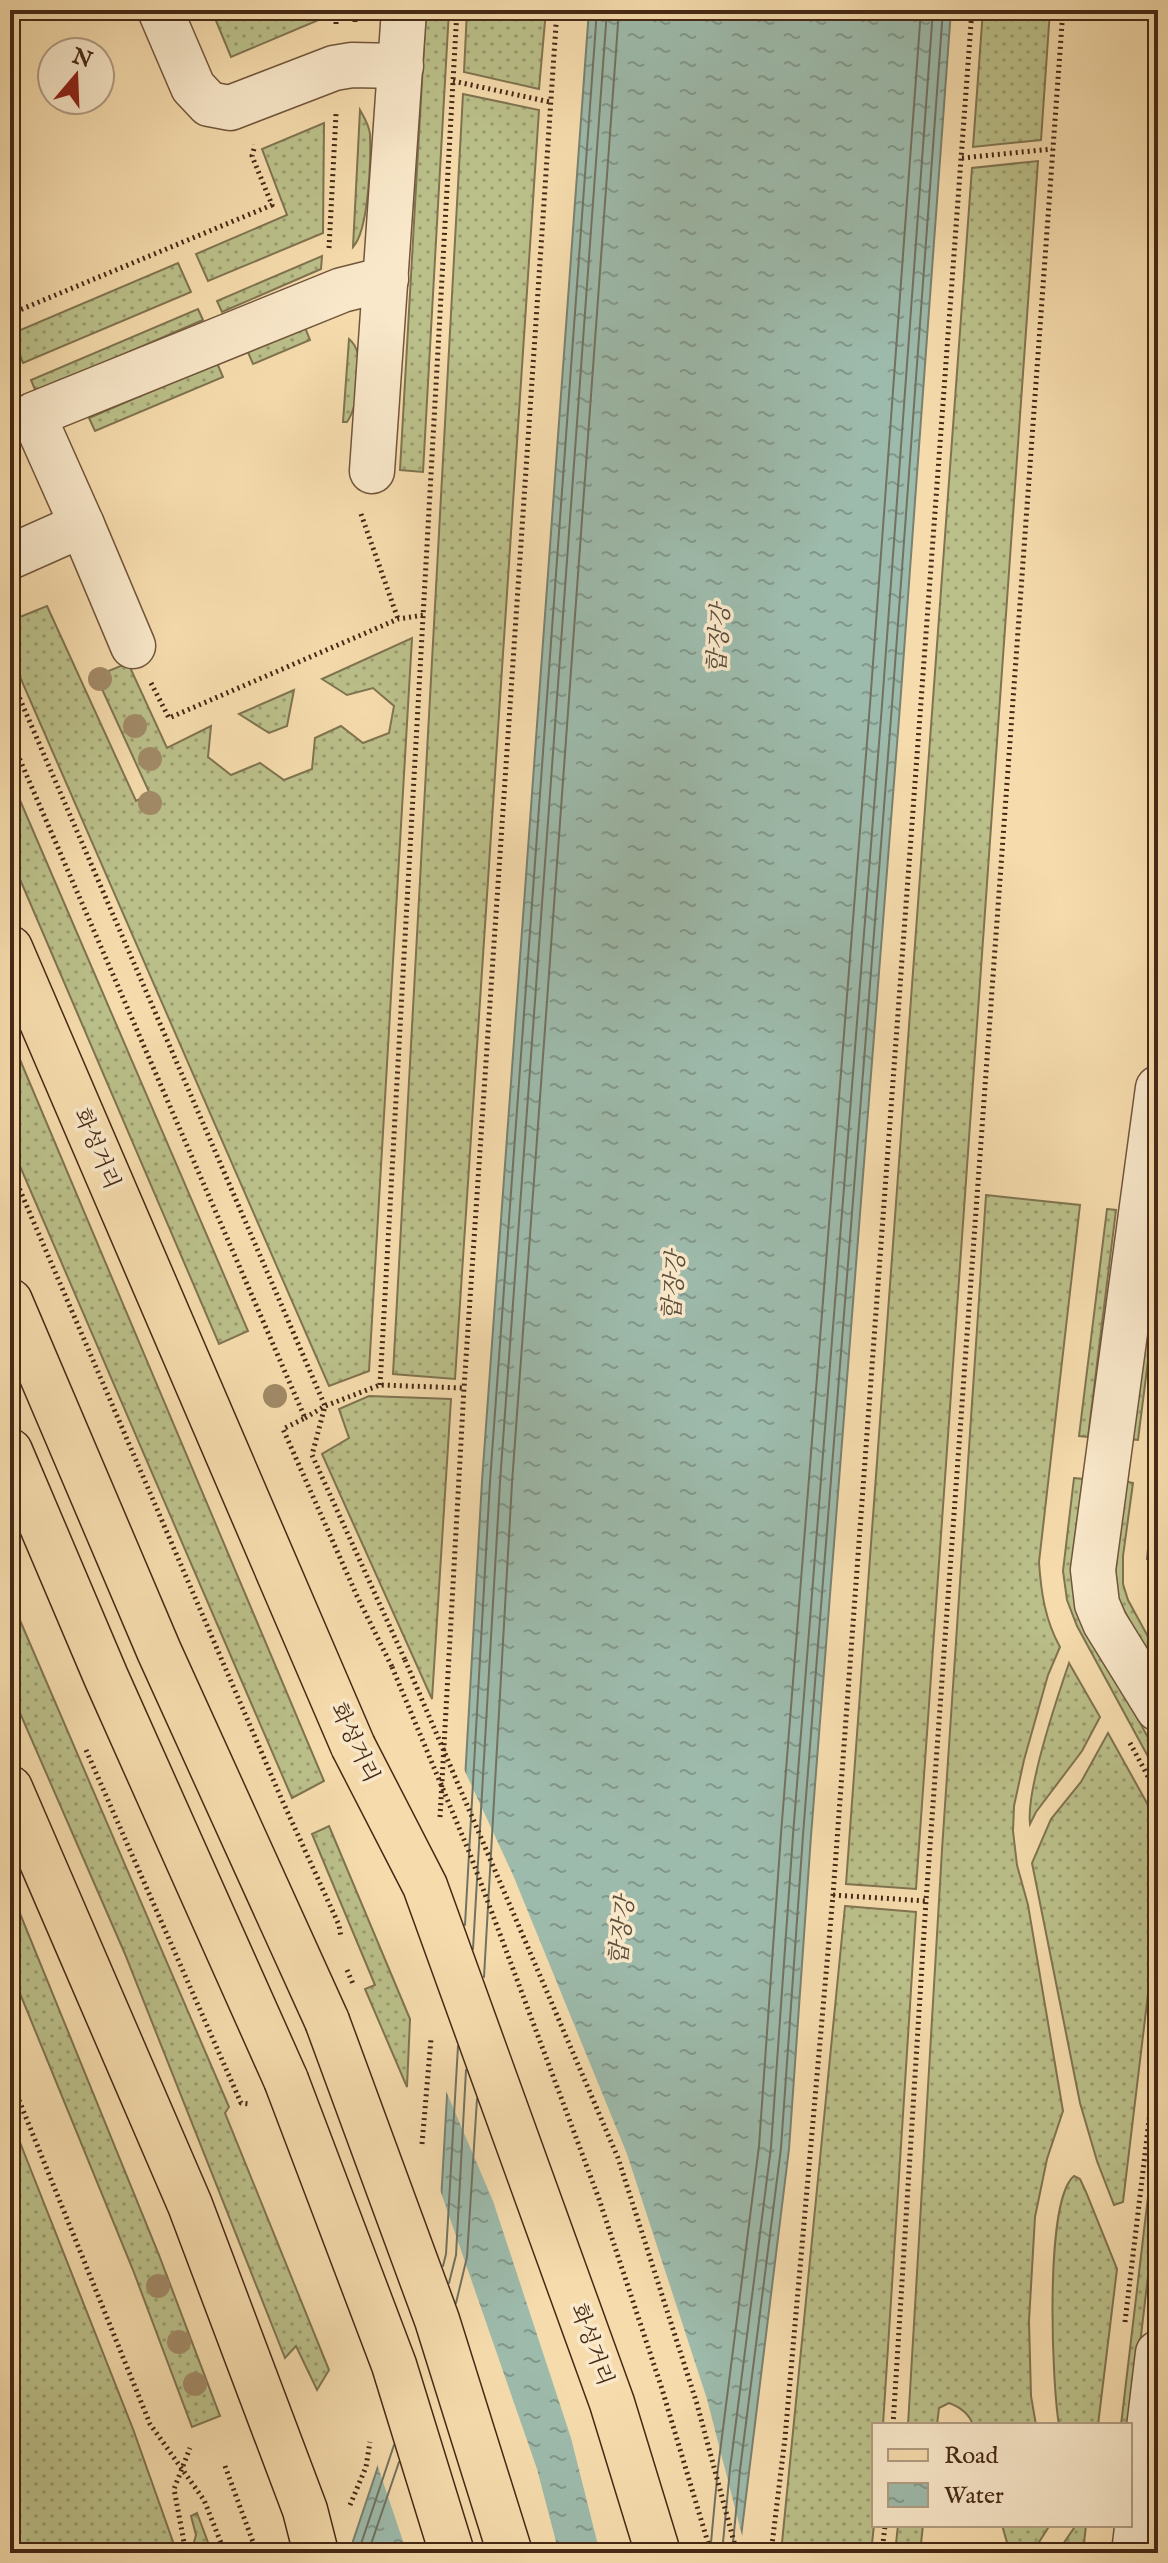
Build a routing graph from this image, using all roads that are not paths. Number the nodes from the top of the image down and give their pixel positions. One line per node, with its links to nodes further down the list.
1 (160, 10): 3 (street)
2 (404, 10): 3 (street)
3 (401, 66): 4 (street)
4 (386, 279): 5 (street); 6 (street)
5 (372, 471)
6 (82, 525): 7 (street); 8 (street)
7 (10, 557)
8 (133, 646)
9 (10, 948): 19 (main road, 화성거리, bridge)
10 (1158, 1088): 13 (street)
11 (10, 1301): 18 (main road, bridge)
12 (10, 1451): 17 (main road, bridge)
13 (1158, 1709)
14 (10, 1788): 16 (main road)
15 (1141, 2342): 20 (street)
16 (316, 2553)
17 (452, 2553)
18 (510, 2553)
19 (658, 2553)
20 (1134, 2553)

